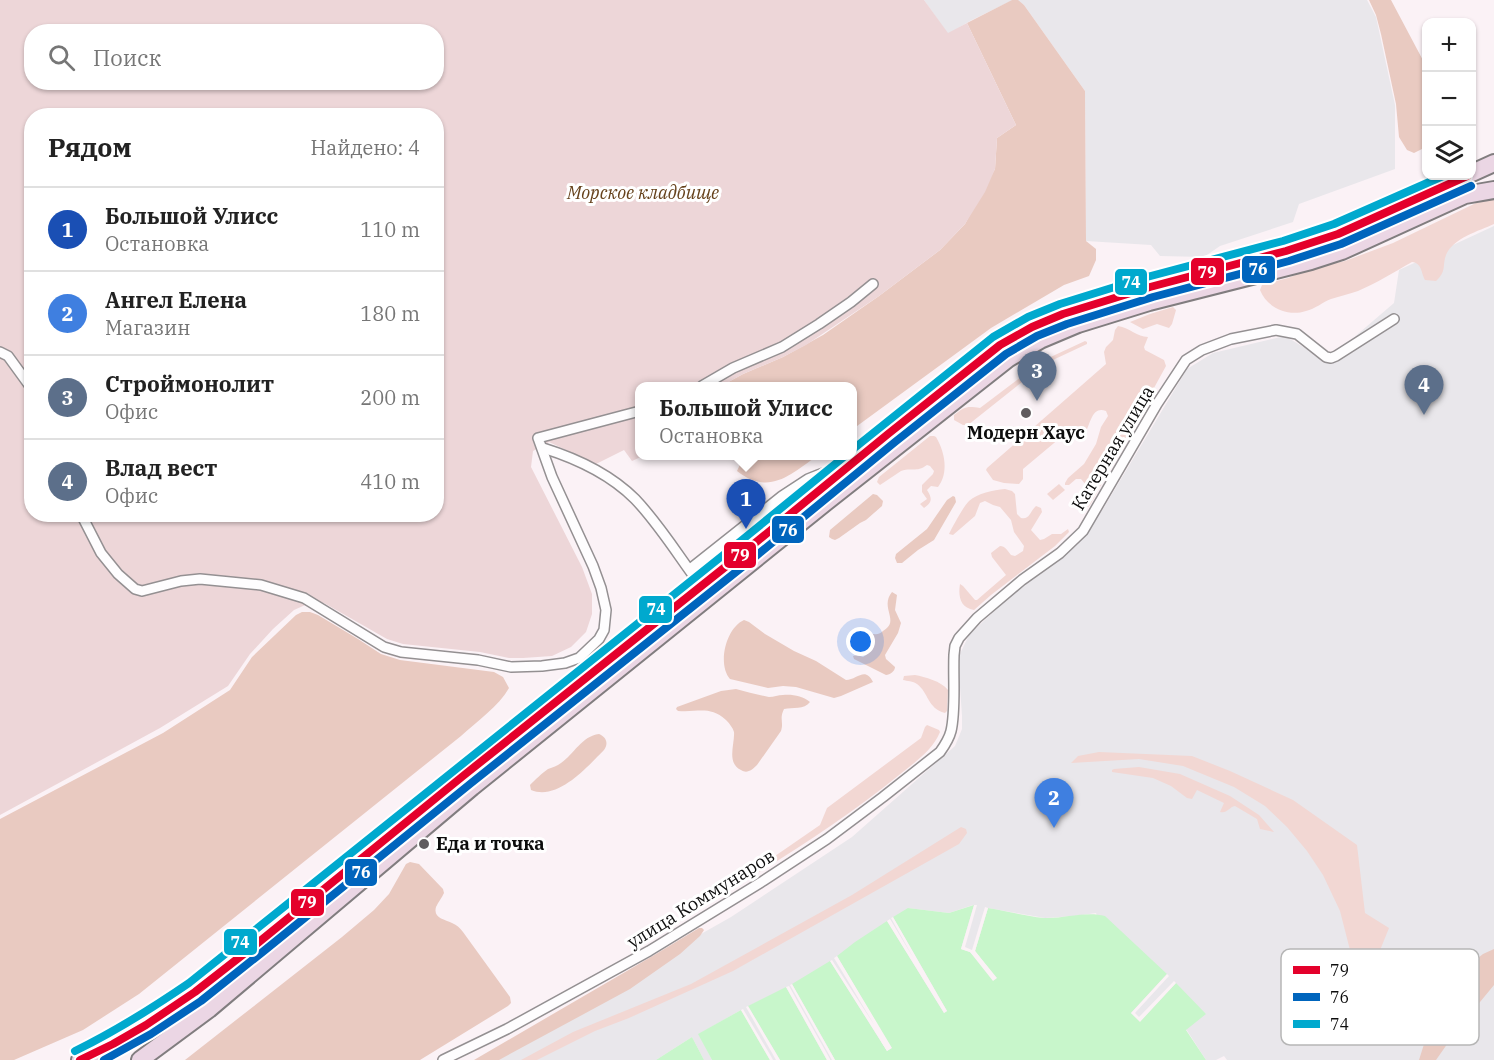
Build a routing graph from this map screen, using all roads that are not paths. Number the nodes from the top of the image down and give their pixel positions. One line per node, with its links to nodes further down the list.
1 (1494, 163): 2 (highway)
2 (1476, 171)
3 (1458, 180): 7 (highway)
4 (1494, 182): 6 (highway)
5 (1494, 190): 6 (highway)
6 (1471, 194): 7 (highway)
7 (1287, 259): 9 (highway)
8 (873, 284): 13 (street)
9 (1150, 295): 16 (highway); 24 (highway)
10 (1394, 318): 22 (street, Катерная улица)
11 (0, 352): 12 (street)
12 (24, 378)
13 (710, 382)
14 (635, 412): 15 (street)
15 (543, 448): 19 (street); 20 (street)
16 (857, 459)
17 (856, 460): 18 (highway)
18 (841, 472): 20 (street); 21 (highway)
19 (85, 522)
20 (690, 569): 21 (street)
21 (701, 586): 23 (highway)
22 (951, 732): 25 (street, улица Коммунаров)
23 (80, 1060)
24 (140, 1060)
25 (443, 1060)

